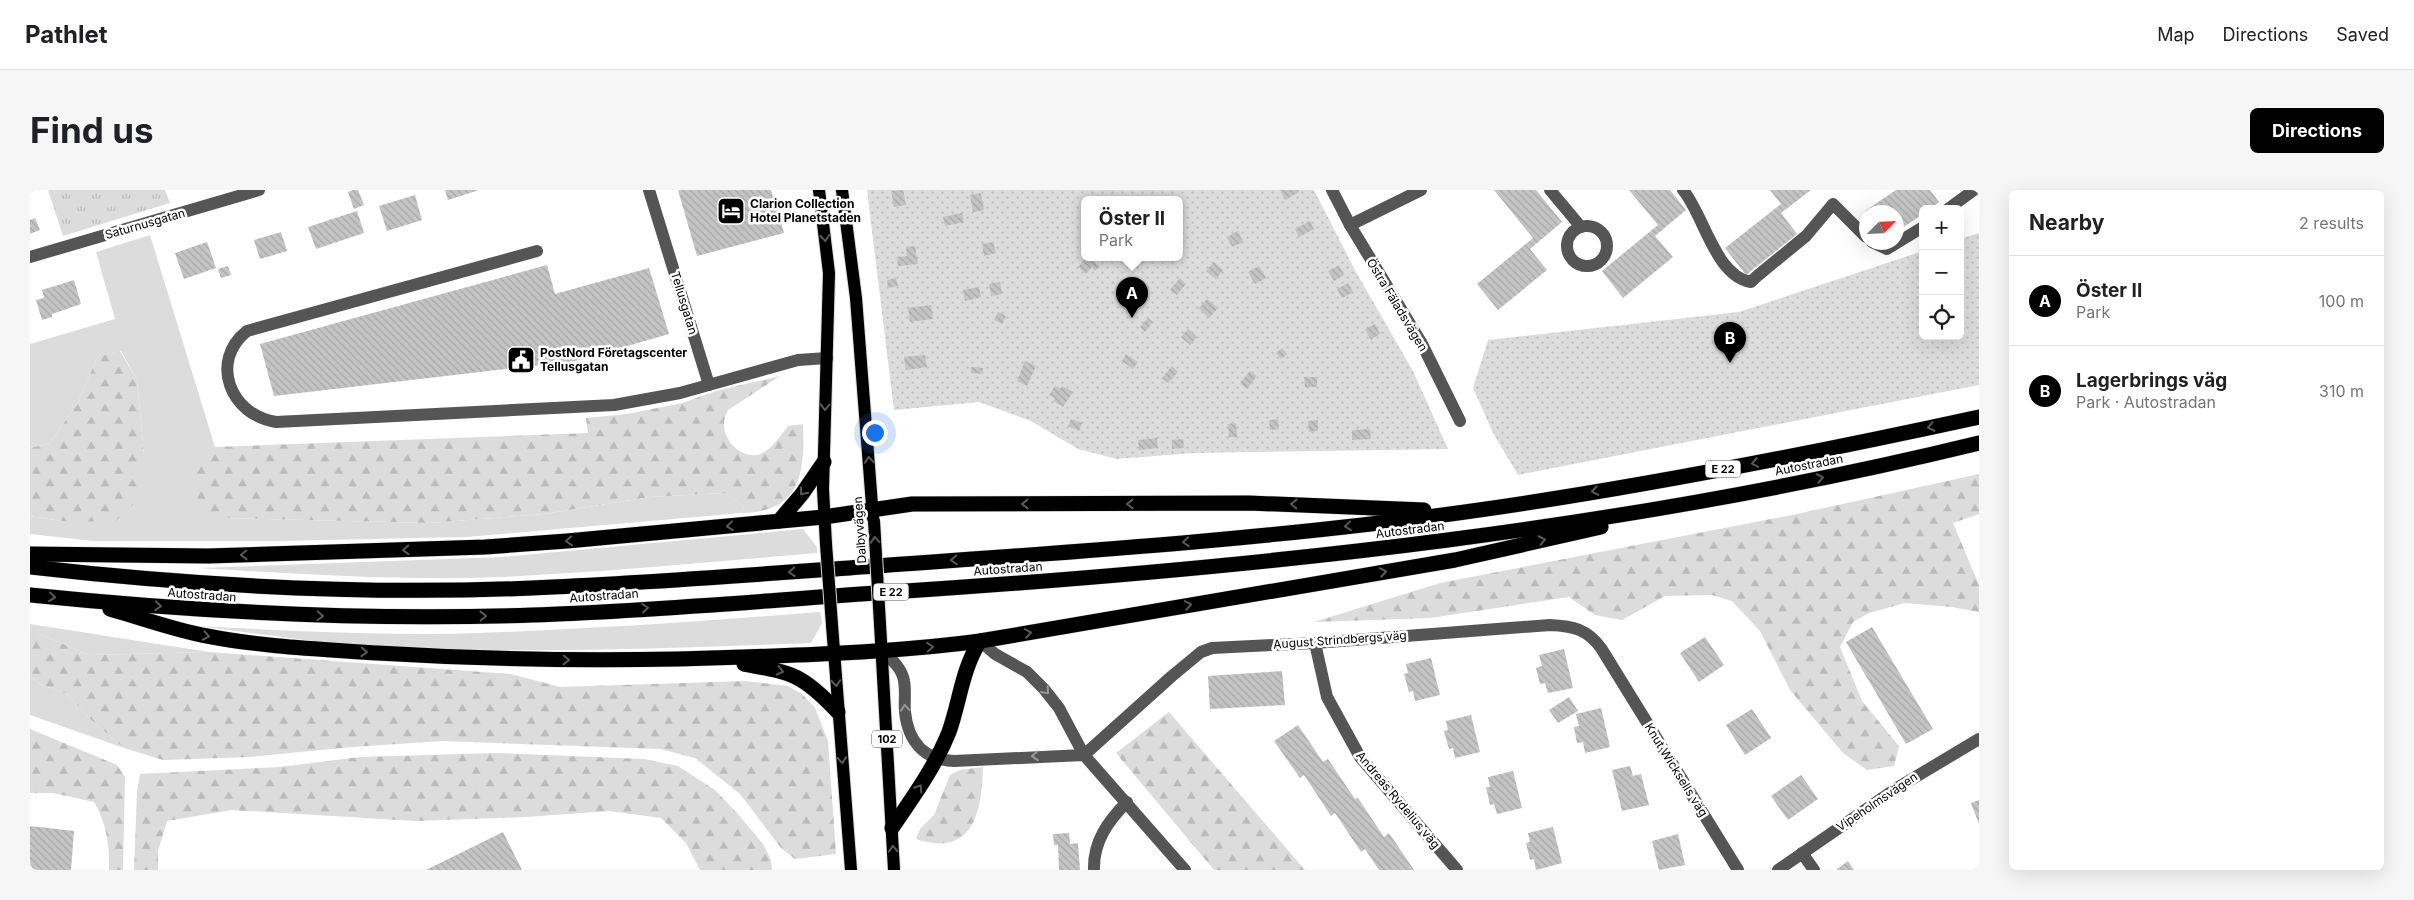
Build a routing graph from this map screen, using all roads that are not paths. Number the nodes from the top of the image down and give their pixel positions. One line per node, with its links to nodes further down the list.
1 (259, 190): 17 (street, Saturnusgatan)
2 (649, 190): 19 (street, Tellusgatan)
3 (819, 190): 18 (main road, one-way to 18)
4 (842, 190): 26 (main road, Dalbyvägen, one-way to 4)
5 (1332, 190): 11 (street, Östra Fäladsvägen)
6 (1421, 190): 11 (street)
7 (1550, 190): 12 (street)
8 (1683, 190): 14 (street)
9 (1974, 190): 10 (street)
10 (1953, 205)
11 (1350, 225): 21 (street, Östra Fäladsvägen)
12 (1581, 227)
13 (1919, 229): 15 (street)
14 (1859, 230)
15 (1904, 239)
16 (537, 251): 19 (street)
17 (30, 257)
18 (827, 358): 19 (street); 23 (main road, one-way to 23)
19 (709, 385)
20 (1979, 416): 25 (highway, Autostradan / E 22, one-way to 25)
21 (1460, 421)
22 (1979, 444): 24 (highway, Autostradan / E 22, one-way to 22)
23 (824, 462): 27 (main road); 28 (highway, one-way to 28)
24 (1704, 501): 32 (highway, Autostradan / E 22, one-way to 24); 33 (highway, one-way to 24)
25 (1466, 512): 26 (highway, one-way to 26); 30 (highway, Autostradan / E 22, one-way to 30)
26 (873, 515): 27 (highway); 35 (main road, Dalbyvägen / 102, one-way to 26, bridge)
27 (824, 517): 28 (highway); 36 (main road, bridge)
28 (779, 520): 29 (highway, one-way to 29)
29 (30, 554)
30 (30, 567)
31 (30, 595): 32 (highway, Autostradan / E 22, one-way to 32)
32 (74, 600): 37 (highway, one-way to 37)
33 (980, 641): 35 (highway, one-way to 33); 41 (street, one-way to 41); 42 (highway)
34 (1315, 643): 38 (street, August Strindbergs väg); 41 (street, August Strindbergs väg); 50 (street, Andreas Rydelius väg)
35 (882, 650): 36 (highway); 42 (street, one-way to 35); 44 (main road, Dalbyvägen / 102)
36 (834, 654): 37 (highway); 39 (main road, one-way to 39)
37 (715, 658): 39 (highway, one-way to 39)
38 (1614, 670): 51 (street, Knut Wicksells väg)
39 (838, 712): 46 (main road, one-way to 46)
40 (1979, 739): 45 (street, Vipeholmsvägen)
41 (1084, 755): 42 (street, one-way to 42); 43 (street)
42 (937, 759): 44 (highway, one-way to 42)
43 (1127, 802): 48 (street); 49 (street)
44 (892, 828): 47 (main road, Dalbyvägen / 102, one-way to 44)
45 (1802, 853): 52 (street, Vipeholmsvägen); 53 (street)
46 (851, 870)
47 (894, 870)
48 (1094, 870)
49 (1185, 870)
50 (1457, 870)
51 (1738, 870)
52 (1778, 870)
53 (1814, 870)

